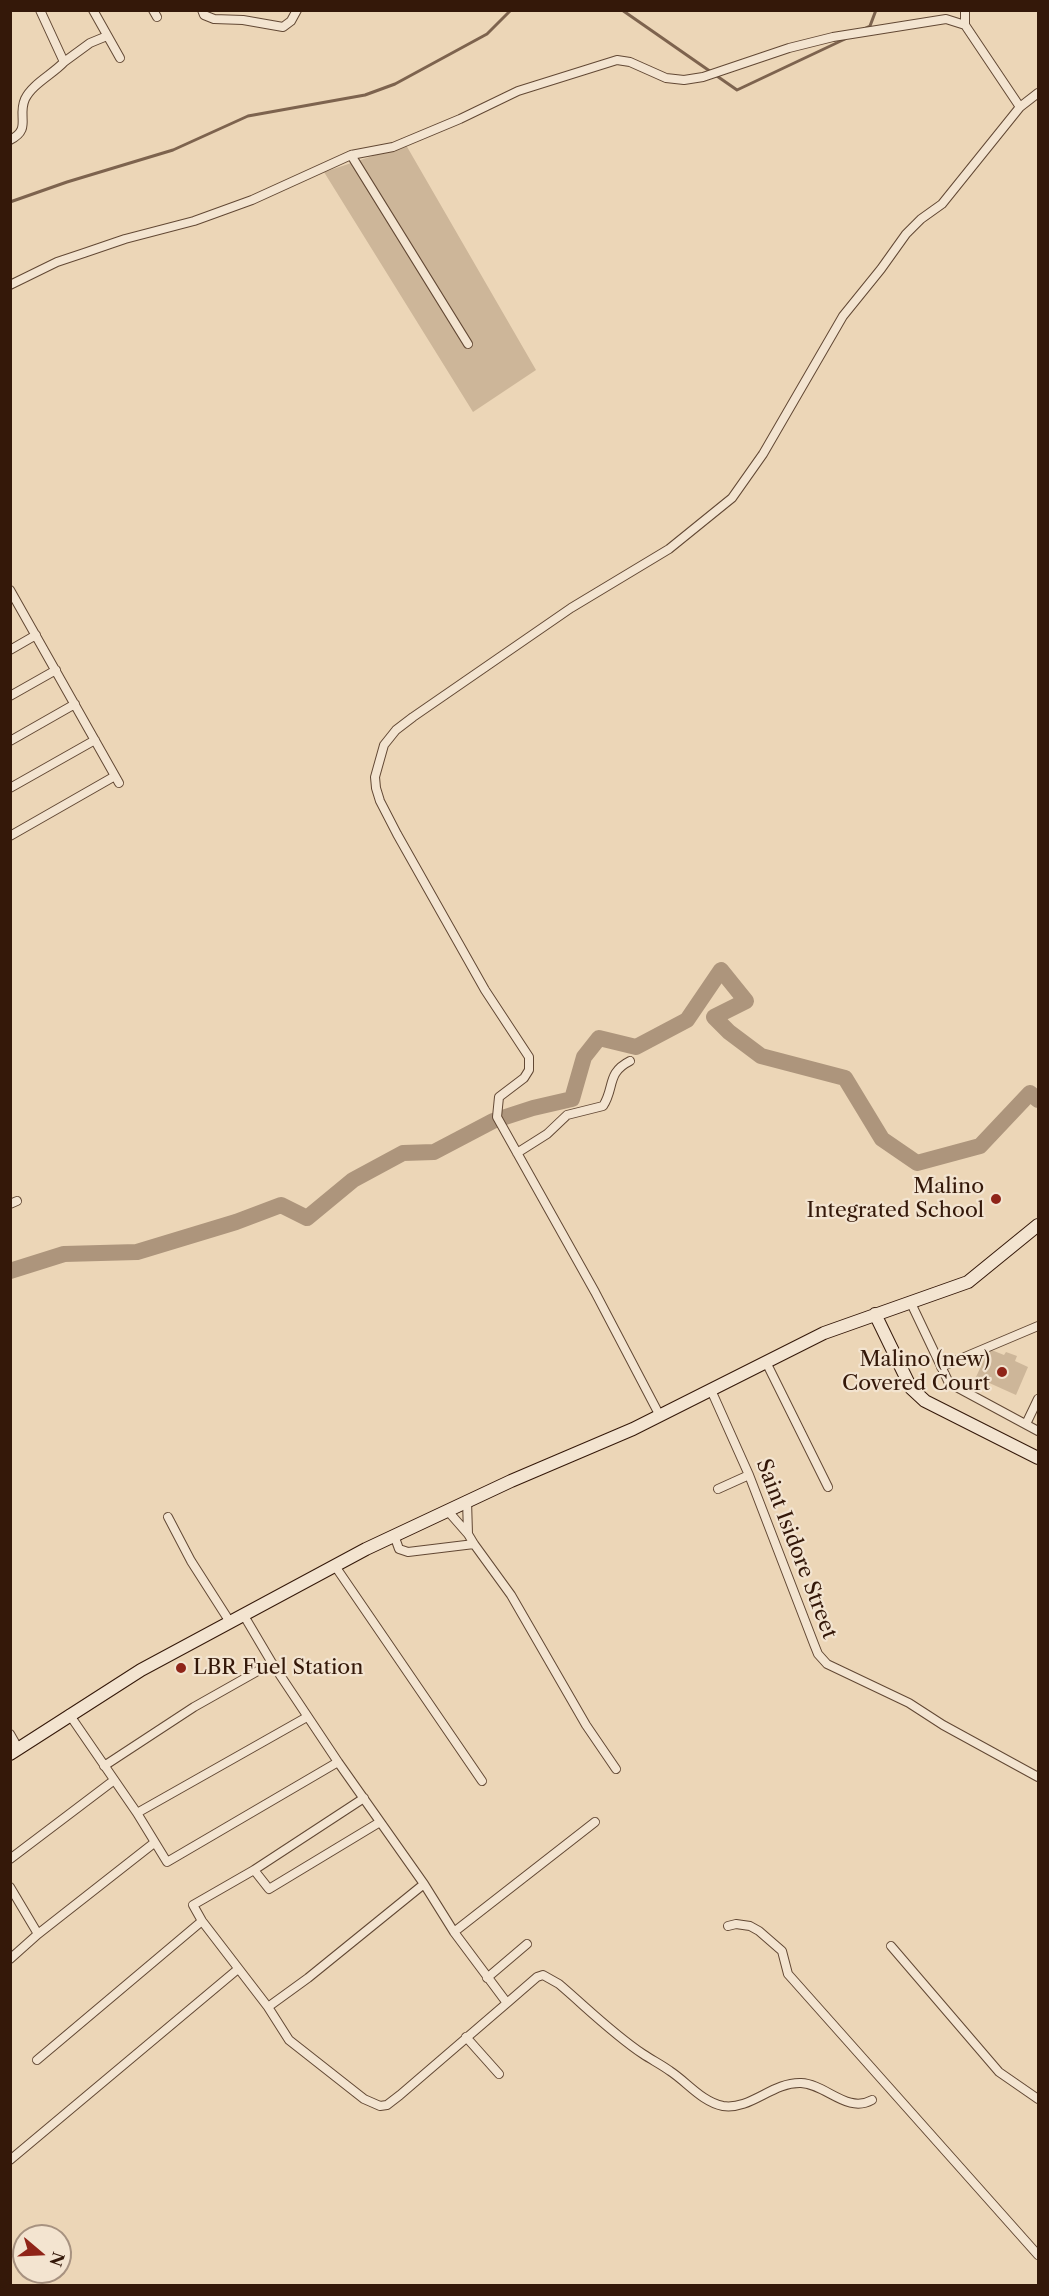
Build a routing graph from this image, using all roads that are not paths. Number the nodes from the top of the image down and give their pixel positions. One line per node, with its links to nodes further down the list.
1 (40, 10): 9 (street)
2 (93, 10): 7 (street)
3 (202, 10): 4 (street)
4 (297, 10)
5 (965, 10): 6 (street)
6 (965, 25): 11 (street); 13 (street)
7 (107, 36): 8 (street); 9 (street)
8 (120, 58)
9 (64, 62): 12 (street)
10 (1038, 93): 11 (street)
11 (1020, 107): 27 (street)
12 (10, 140)
13 (351, 155): 14 (street); 15 (street)
14 (10, 285)
15 (468, 344)
16 (12, 596): 17 (street)
17 (36, 635): 18 (street); 19 (street)
18 (10, 650)
19 (56, 670): 20 (street); 21 (street)
20 (10, 696)
21 (75, 704): 22 (street); 23 (street)
22 (95, 740): 24 (street); 25 (street)
23 (10, 741)
24 (10, 789)
25 (10, 836)
26 (630, 1061): 27 (street)
27 (517, 1153): 36 (street)
28 (1038, 1225): 29 (street)
29 (910, 1301): 30 (street); 33 (street)
30 (874, 1314): 32 (street); 39 (street)
31 (1038, 1326): 33 (street)
32 (766, 1362): 34 (street); 41 (street)
33 (941, 1367): 37 (street)
34 (711, 1390): 36 (street); 40 (street, Saint Isidore Street)
35 (1038, 1399): 37 (street)
36 (660, 1416): 43 (street)
37 (1026, 1425): 38 (street)
38 (1038, 1431)
39 (1038, 1458)
40 (749, 1475): 42 (street); 60 (street, Saint Isidore Street)
41 (828, 1486)
42 (718, 1489)
43 (468, 1500): 44 (street); 46 (street)
44 (447, 1510): 46 (street); 47 (street)
45 (168, 1517): 51 (street)
46 (468, 1534): 48 (street)
47 (394, 1535): 48 (street); 49 (street)
48 (474, 1544): 59 (street)
49 (335, 1566): 50 (street); 62 (street)
50 (243, 1614): 51 (street); 52 (street)
51 (230, 1622): 53 (street)
52 (272, 1663): 54 (street); 58 (street)
53 (69, 1714): 56 (street); 58 (street)
54 (308, 1717): 57 (street); 64 (street)
55 (10, 1734): 56 (street)
56 (14, 1751)
57 (338, 1762): 63 (street); 67 (street)
58 (104, 1766): 61 (street)
59 (616, 1769)
60 (1038, 1777)
61 (113, 1781): 64 (street); 68 (street)
62 (482, 1781)
63 (364, 1798): 65 (street); 69 (street)
64 (137, 1813): 67 (street)
65 (380, 1822): 69 (street); 70 (street)
66 (595, 1822): 74 (street)
67 (154, 1843): 75 (street)
68 (10, 1859)
69 (254, 1870): 72 (street)
70 (424, 1884): 74 (street); 82 (street)
71 (10, 1887): 75 (street)
72 (202, 1921): 79 (street); 84 (street)
73 (728, 1926): 89 (street)
74 (454, 1932): 80 (street)
75 (38, 1934): 78 (street)
76 (526, 1944): 80 (street)
77 (891, 1946): 86 (street)
78 (10, 1959)
79 (238, 1969): 82 (street); 88 (street)
80 (487, 1978): 81 (street)
81 (507, 2003): 83 (street); 87 (street)
82 (268, 2007): 83 (street)
83 (466, 2037): 85 (street)
84 (37, 2060)
85 (499, 2074)
86 (1038, 2099)
87 (872, 2100)
88 (10, 2160)
89 (1038, 2255)

